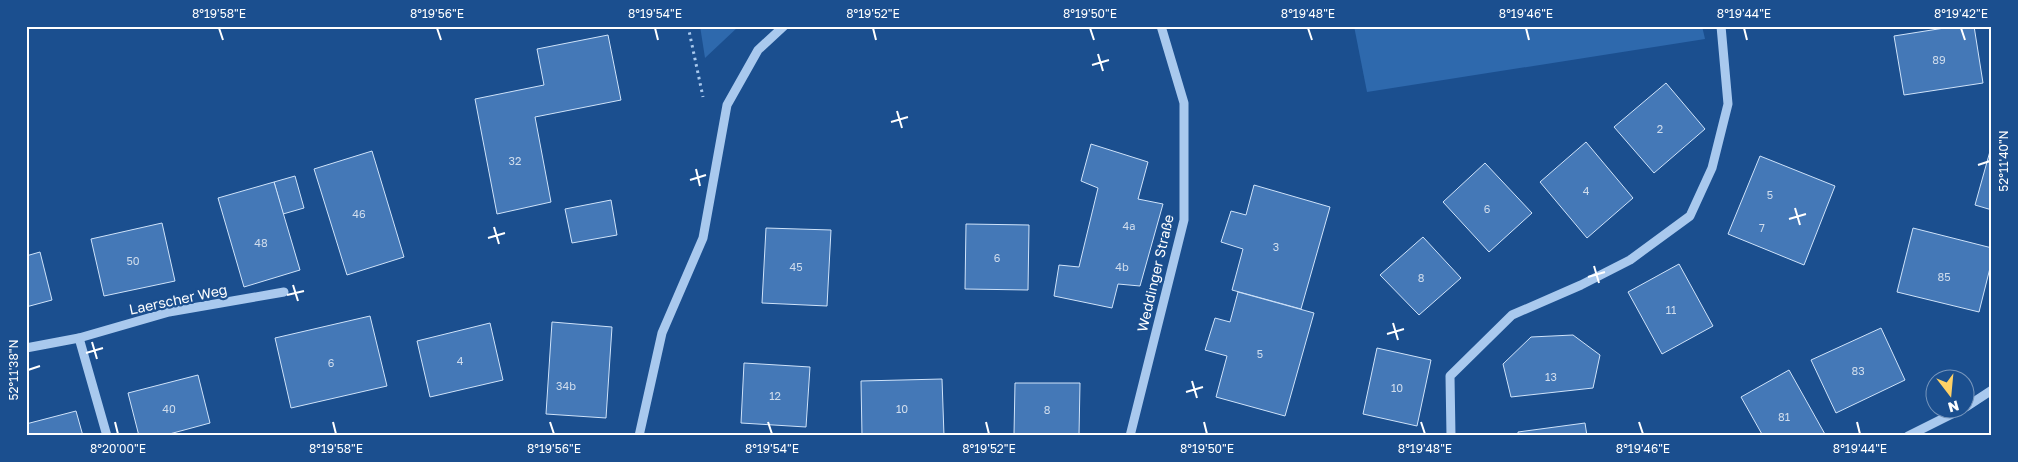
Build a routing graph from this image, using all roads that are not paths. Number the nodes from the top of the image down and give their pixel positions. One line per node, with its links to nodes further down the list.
1 (784, 26): 11 (street)
2 (1161, 26): 12 (street, Weddinger Straße)
3 (1721, 26): 13 (street)
4 (284, 292): 5 (street, Laerscher Weg)
5 (79, 338): 6 (street, Laerscher Weg); 10 (street)
6 (26, 348)
7 (1992, 390): 8 (street)
8 (1976, 400)
9 (1940, 420): 14 (street)
10 (107, 436)
11 (640, 436)
12 (1130, 436)
13 (1451, 436)
14 (1908, 436)

